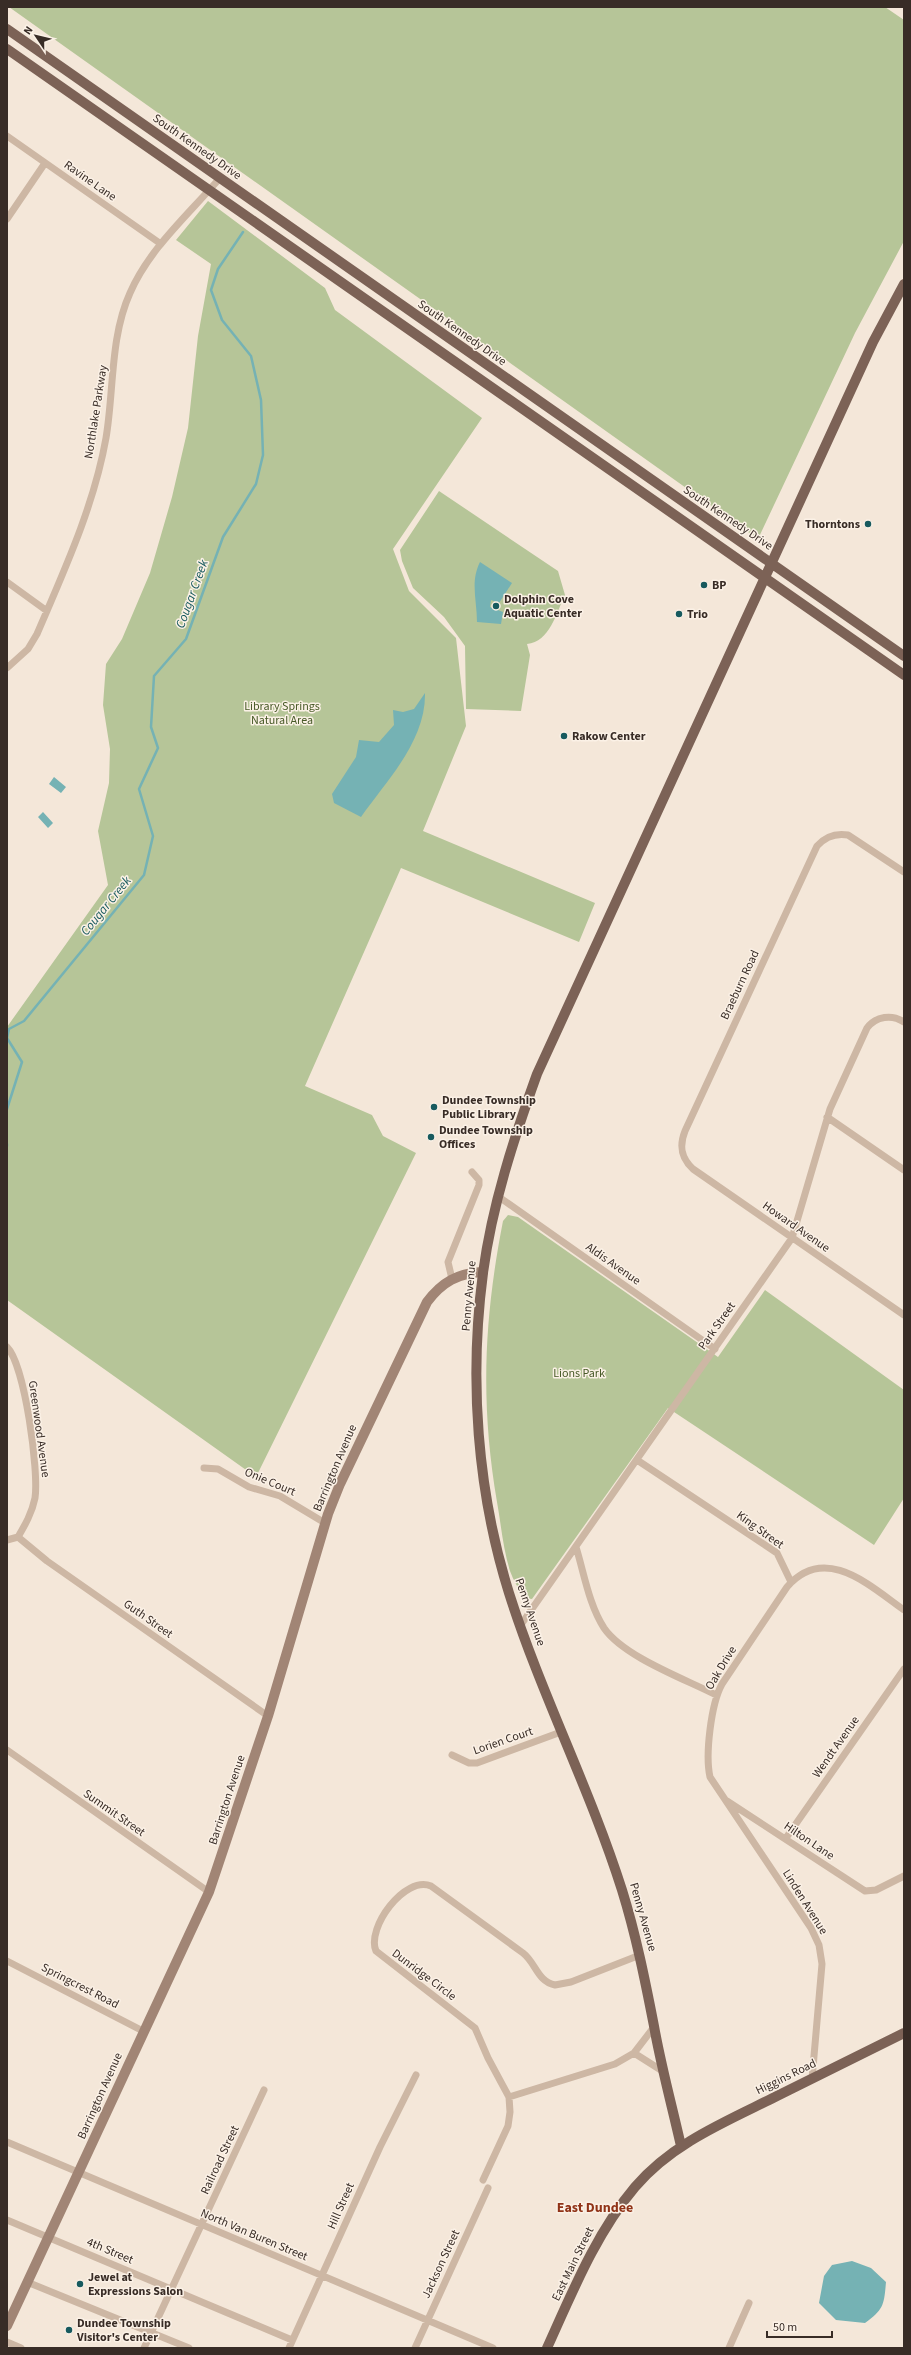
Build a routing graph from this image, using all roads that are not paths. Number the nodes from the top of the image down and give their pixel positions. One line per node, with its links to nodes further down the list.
1 (7, 29): 5 (main road, South Kennedy Drive)
2 (7, 49): 6 (main road)
3 (7, 136): 4 (street, Ravine Lane)
4 (45, 163): 7 (street); 8 (street, Ravine Lane)
5 (219, 179): 6 (street, Northlake Parkway); 10 (main road, South Kennedy Drive)
6 (209, 191): 8 (street, Northlake Parkway); 11 (main road)
7 (7, 219)
8 (161, 244): 13 (street, Northlake Parkway)
9 (904, 284): 10 (main road, Penny Avenue)
10 (772, 562): 11 (main road, Penny Avenue); 14 (main road, South Kennedy Drive)
11 (765, 578): 16 (main road); 23 (main road, Penny Avenue)
12 (7, 582): 13 (street)
13 (47, 611): 15 (street, Northlake Parkway)
14 (904, 656)
15 (7, 668)
16 (904, 675)
17 (904, 872): 20 (street, Braeburn Road)
18 (904, 1022): 19 (street, Park Street)
19 (827, 1117): 21 (street); 24 (street, Park Street)
20 (682, 1152): 24 (street, Howard Avenue)
21 (904, 1170)
22 (472, 1172): 26 (street)
23 (498, 1197): 25 (main road, Penny Avenue); 29 (street, Aldis Avenue)
24 (792, 1238): 27 (street, Howard Avenue); 29 (street, Park Street)
25 (483, 1272): 26 (street, Barrington Avenue); 38 (main road, Penny Avenue)
26 (452, 1279): 32 (street, Barrington Avenue)
27 (904, 1315)
28 (7, 1347): 33 (street, Greenwood Avenue)
29 (715, 1349): 30 (street, Park Street)
30 (637, 1460): 35 (street, Park Street); 36 (street, King Street)
31 (204, 1468): 32 (street, Onie Court)
32 (325, 1524): 41 (street, Barrington Avenue)
33 (18, 1537): 34 (street); 41 (street, Guth Street)
34 (7, 1540)
35 (576, 1547): 38 (street, Park Street); 40 (street)
36 (791, 1582): 37 (street); 40 (street, Oak Drive)
37 (904, 1610)
38 (520, 1626): 42 (main road, Penny Avenue)
39 (904, 1669): 46 (street, Wendt Avenue)
40 (716, 1695): 45 (street, Oak Drive)
41 (268, 1716): 48 (street, Barrington Avenue)
42 (561, 1732): 44 (street, Lorien Court); 49 (main road, Penny Avenue)
43 (7, 1750): 48 (street, Summit Street)
44 (452, 1755)
45 (724, 1799): 46 (street, Hilton Lane); 57 (street, Linden Avenue)
46 (786, 1838): 47 (street, Hilton Lane)
47 (904, 1876)
48 (209, 1892): 52 (street, Barrington Avenue)
49 (640, 1955): 51 (main road, Penny Avenue); 59 (street, Dunridge Circle)
50 (7, 1961): 52 (street, Springcrest Road)
51 (654, 2027): 54 (street); 55 (main road, Penny Avenue)
52 (143, 2032): 62 (street, Barrington Avenue)
53 (904, 2033): 57 (main road, Higgins Road)
54 (634, 2053): 55 (street); 59 (street)
55 (664, 2072): 61 (main road, Penny Avenue)
56 (416, 2075): 68 (street, Hill Street)
57 (812, 2079): 61 (main road, Higgins Road)
58 (264, 2090): 66 (street, Railroad Street)
59 (510, 2098): 63 (street)
60 (7, 2142): 62 (street, North Van Buren Street)
61 (681, 2146): 83 (main road, East Main Street)
62 (79, 2173): 66 (street, North Van Buren Street); 67 (street, Barrington Avenue)
63 (483, 2180)
64 (488, 2188): 72 (street, Jackson Street)
65 (7, 2220): 67 (street, 4th Street)
66 (202, 2226): 68 (street, North Van Buren Street); 70 (street, Railroad Street)
67 (48, 2237): 69 (street, Barrington Avenue); 70 (street, 4th Street)
68 (322, 2276): 72 (street, North Van Buren Street); 75 (street, Hill Street)
69 (27, 2282): 73 (street, Barrington Avenue); 74 (street)
70 (173, 2289): 74 (street, Railroad Street); 75 (street, 4th Street)
71 (749, 2304): 84 (street)
72 (428, 2320): 81 (street, Jackson Street); 82 (street, North Van Buren Street)
73 (7, 2326)
74 (152, 2333): 78 (street, Railroad Street); 79 (street)
75 (292, 2340): 80 (street, Hill Street)
76 (7, 2342): 77 (street)
77 (21, 2348)
78 (144, 2348)
79 (189, 2348)
80 (289, 2348)
81 (415, 2348)
82 (493, 2348)
83 (547, 2348)
84 (729, 2348)

